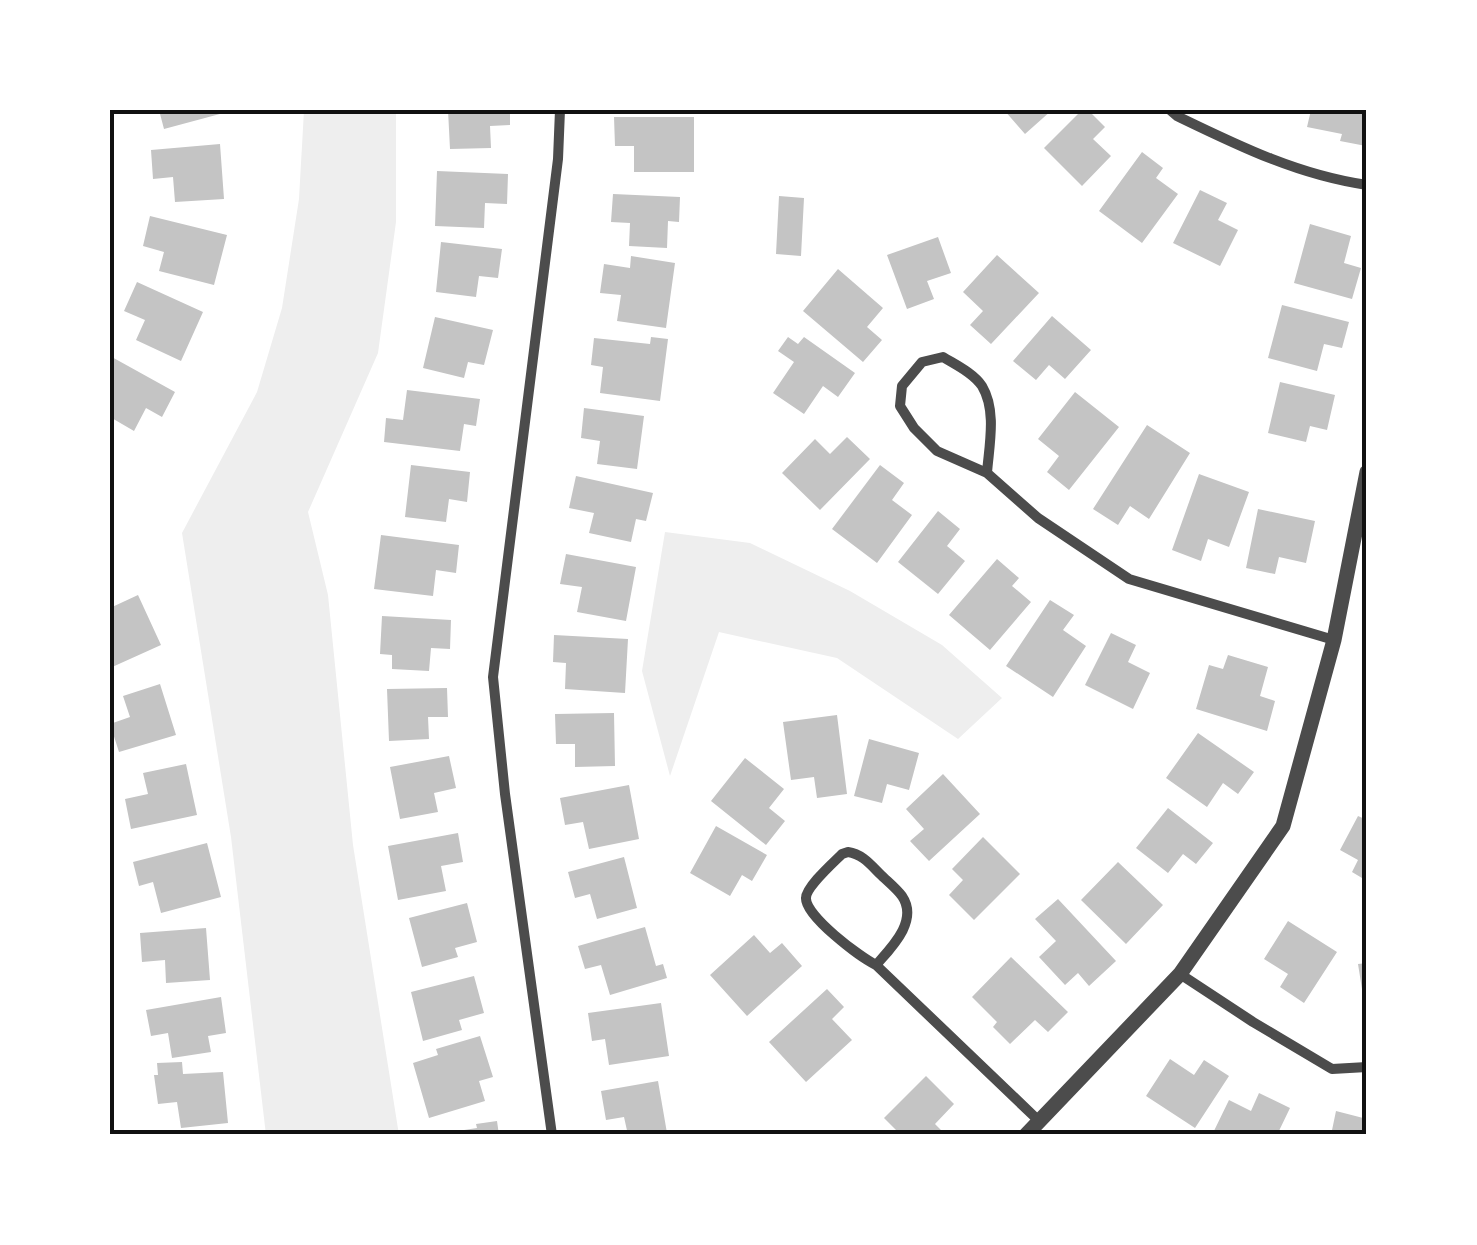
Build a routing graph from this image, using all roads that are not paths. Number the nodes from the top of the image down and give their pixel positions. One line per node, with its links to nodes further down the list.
1 (560, 110): 11 (street)
2 (1170, 110): 3 (street)
3 (1367, 186)
4 (1367, 472): 6 (street)
5 (987, 473): 5 (street); 6 (street)
6 (1334, 640): 8 (street)
7 (876, 965): 7 (street); 10 (street)
8 (1180, 974): 9 (street); 10 (street)
9 (1367, 1067)
10 (1039, 1121): 12 (street)
11 (552, 1135)
12 (1026, 1135)

